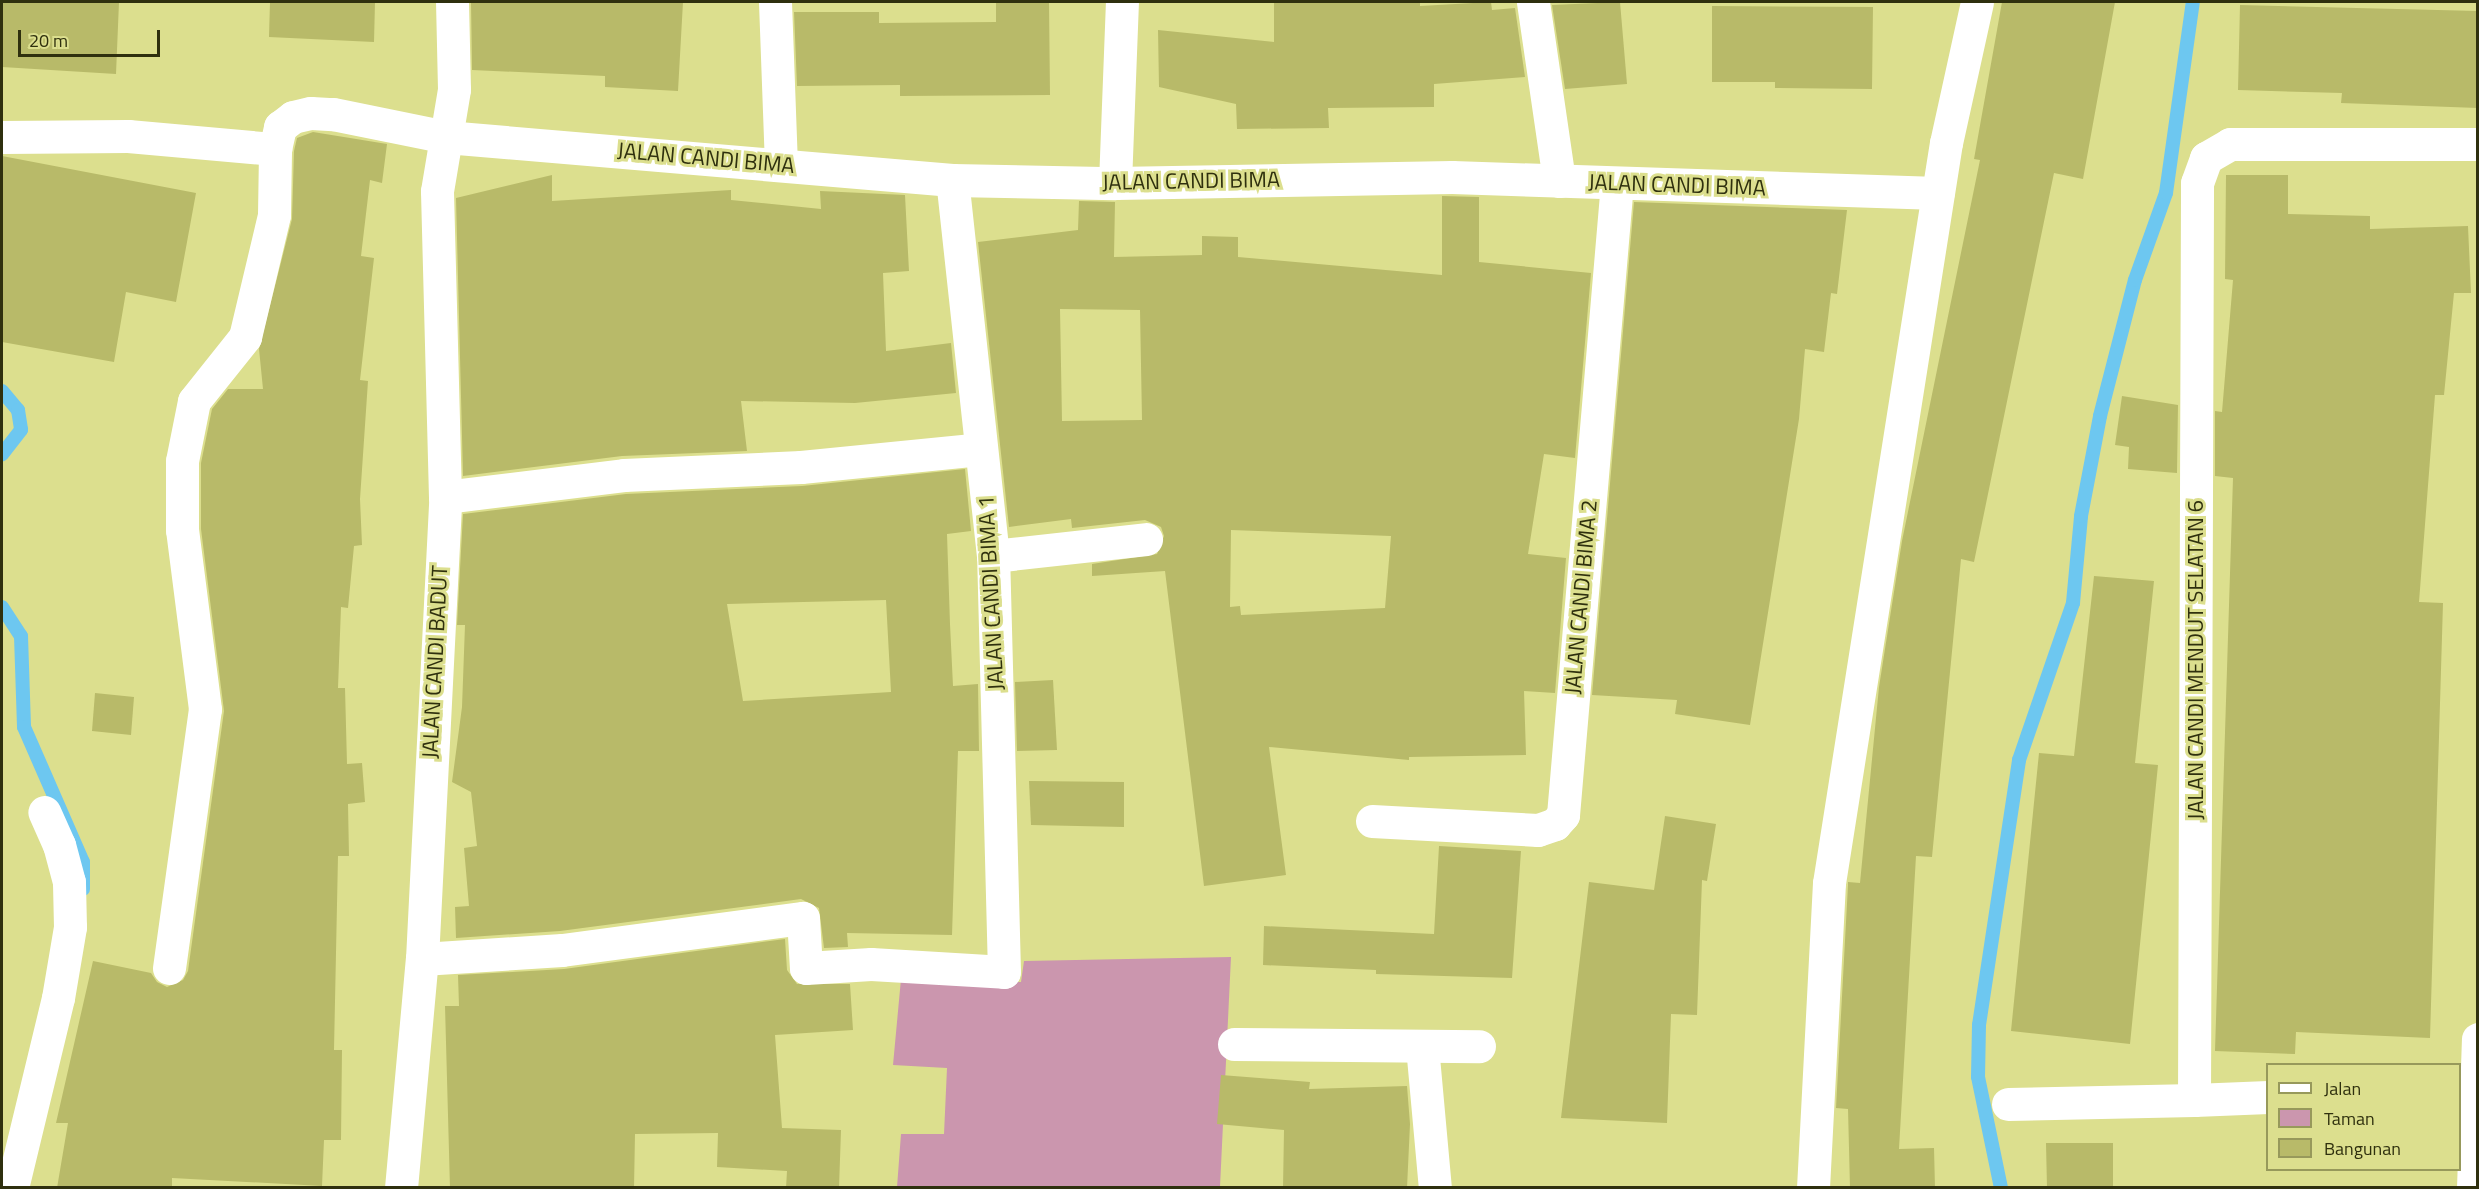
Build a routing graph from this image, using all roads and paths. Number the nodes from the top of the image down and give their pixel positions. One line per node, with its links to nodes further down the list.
1 (452, 2): 7 (street, JALAN CANDI BADUT)
2 (775, 2): 10 (street)
3 (1122, 2): 13 (street)
4 (1533, 2): 12 (street)
5 (1977, 2): 15 (street)
6 (2, 137): 9 (street)
7 (446, 137): 9 (street, JALAN CANDI BIMA); 10 (street, JALAN CANDI BIMA); 17 (street, JALAN CANDI BADUT)
8 (2478, 144): 30 (street, JALAN CANDI MENDUT SELATAN 6)
9 (275, 149): 23 (street)
10 (781, 164): 11 (street, JALAN CANDI BIMA)
11 (952, 180): 13 (street, JALAN CANDI BIMA); 16 (street, JALAN CANDI BIMA 1)
12 (1559, 181): 13 (street, JALAN CANDI BIMA); 14 (street, JALAN CANDI BIMA)
13 (1115, 183)
14 (1617, 183): 15 (street, JALAN CANDI BIMA); 21 (street, JALAN CANDI BIMA 2)
15 (1938, 193): 35 (street)
16 (980, 449): 17 (street); 19 (street, JALAN CANDI BIMA 1)
17 (446, 497): 22 (street, JALAN CANDI BADUT)
18 (1146, 539): 19 (street)
19 (993, 555): 22 (street, JALAN CANDI BIMA 1)
20 (44, 812): 32 (street)
21 (1372, 821)
22 (422, 959): 33 (street, JALAN CANDI BADUT)
23 (169, 968)
24 (2478, 1039): 28 (street)
25 (1234, 1044): 26 (street)
26 (1422, 1046): 27 (street); 34 (street)
27 (1479, 1046)
28 (2471, 1089): 36 (street)
29 (2266, 1097): 30 (street)
30 (2194, 1100): 31 (street)
31 (2008, 1104)
32 (12, 1188)
33 (401, 1188)
34 (1435, 1188)
35 (1813, 1188)
36 (2473, 1188)

